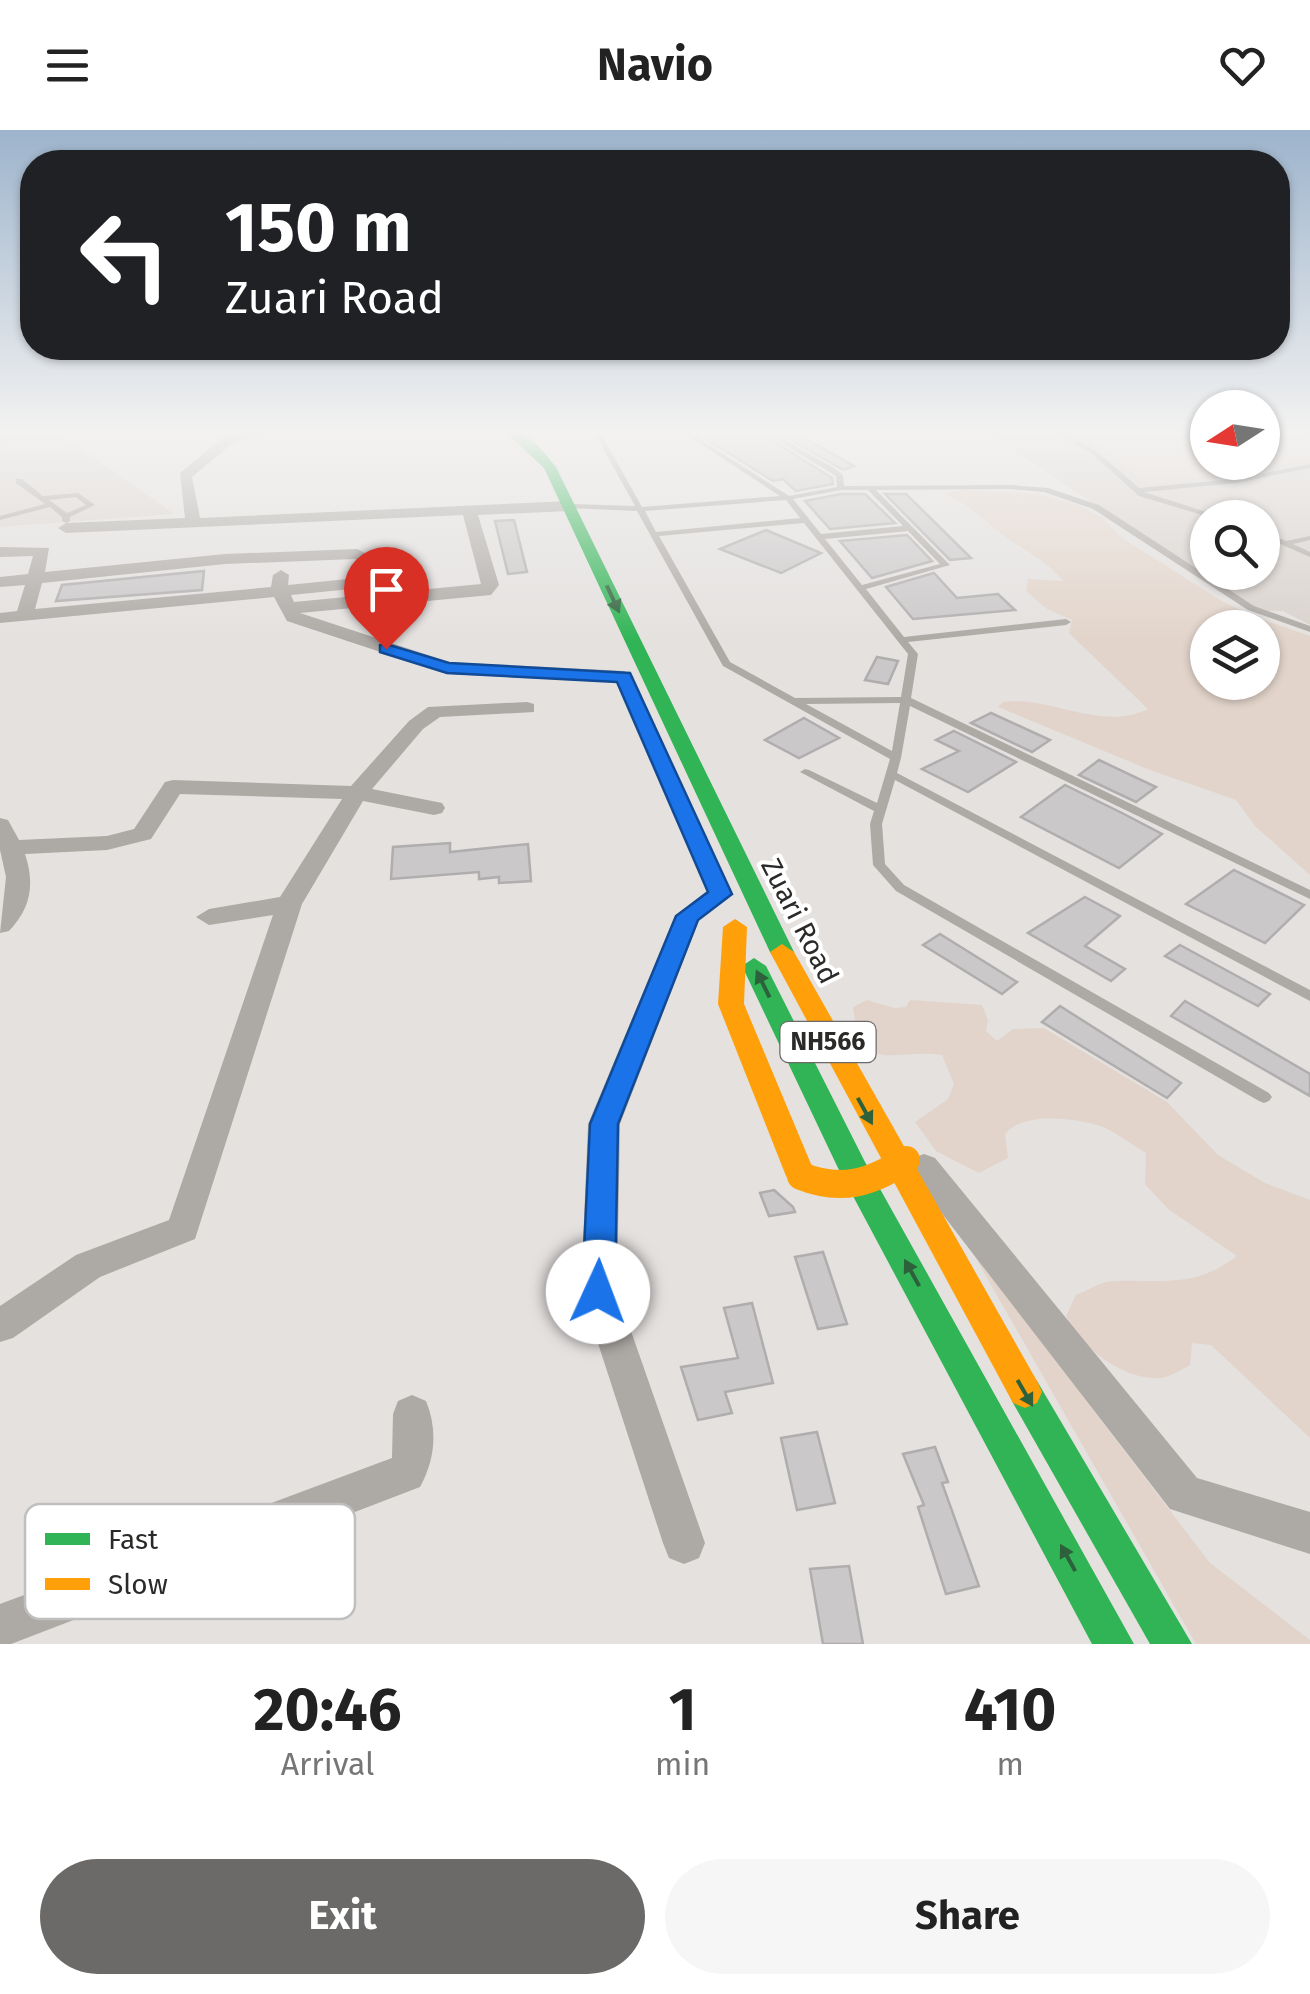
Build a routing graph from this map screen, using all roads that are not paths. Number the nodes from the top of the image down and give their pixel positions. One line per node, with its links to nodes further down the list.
1 (44, 501): 12 (lane)
2 (86, 501): 20 (lane)
3 (189, 501): 21 (street)
4 (557, 501): 13 (highway, Zuari Road / NH566)
5 (560, 501): 13 (highway, Zuari Road / NH566)
6 (637, 501): 14 (lane)
7 (753, 501): 14 (lane)
8 (790, 501): 18 (lane)
9 (883, 501): 22 (lane)
10 (1080, 501): 41 (lane)
11 (1163, 501): 15 (lane)
12 (50, 505): 17 (lane); 20 (lane)
13 (562, 507): 14 (lane); 16 (street); 43 (highway, Zuari Road / NH566); 58 (highway, Zuari Road / NH566, one-way to 58)
14 (642, 509): 23 (lane)
15 (1190, 509)
16 (470, 513): 19 (street); 37 (street)
17 (0, 518)
18 (806, 520): 23 (lane); 24 (lane)
19 (292, 521): 21 (street); 29 (street)
20 (66, 522): 21 (street)
21 (193, 523)
22 (910, 528): 24 (lane); 34 (lane)
23 (656, 534): 45 (lane)
24 (819, 537): 34 (lane)
25 (1310, 538): 27 (lane)
26 (1280, 541): 27 (lane)
27 (1287, 544): 30 (lane)
28 (0, 552): 32 (street)
29 (284, 555): 31 (street); 35 (street); 35 (street)
30 (1310, 555)
31 (225, 558): 32 (street); 36 (street)
32 (36, 578): 33 (street); 38 (street)
33 (0, 582)
34 (860, 588): 42 (lane)
35 (279, 589): 36 (street); 37 (street)
36 (222, 595): 38 (street)
37 (286, 608): 43 (street)
38 (24, 616): 39 (street)
39 (0, 618)
40 (1066, 622): 42 (lane)
41 (1310, 628)
42 (904, 640): 44 (lane)
43 (628, 688)
44 (906, 700): 45 (lane); 47 (lane); 55 (lane)
45 (794, 701): 47 (lane)
46 (526, 708): 50 (street)
47 (896, 758): 49 (lane)
48 (805, 772): 52 (lane)
49 (891, 774): 52 (lane); 61 (lane)
50 (357, 793): 51 (street); 53 (street); 56 (street)
51 (434, 808)
52 (880, 810): 62 (lane)
53 (6, 836): 59 (street)
54 (717, 886): 60 (highway, NH566); 68 (street)
55 (1310, 894)
56 (289, 904): 57 (street); 64 (street)
57 (209, 917)
58 (766, 922): 63 (highway); 72 (highway, Zuari Road / NH566, one-way to 72)
59 (0, 925)
60 (735, 927): 63 (highway, bridge); 71 (highway, NH566, one-way to 60)
61 (1310, 996)
62 (1264, 1098)
63 (909, 1156): 67 (street)
64 (0, 1326)
65 (412, 1414): 66 (street)
66 (324, 1504)
67 (1310, 1533)
68 (684, 1543)
69 (25, 1617): 70 (street)
70 (0, 1626)
71 (1114, 1644)
72 (1172, 1644)

